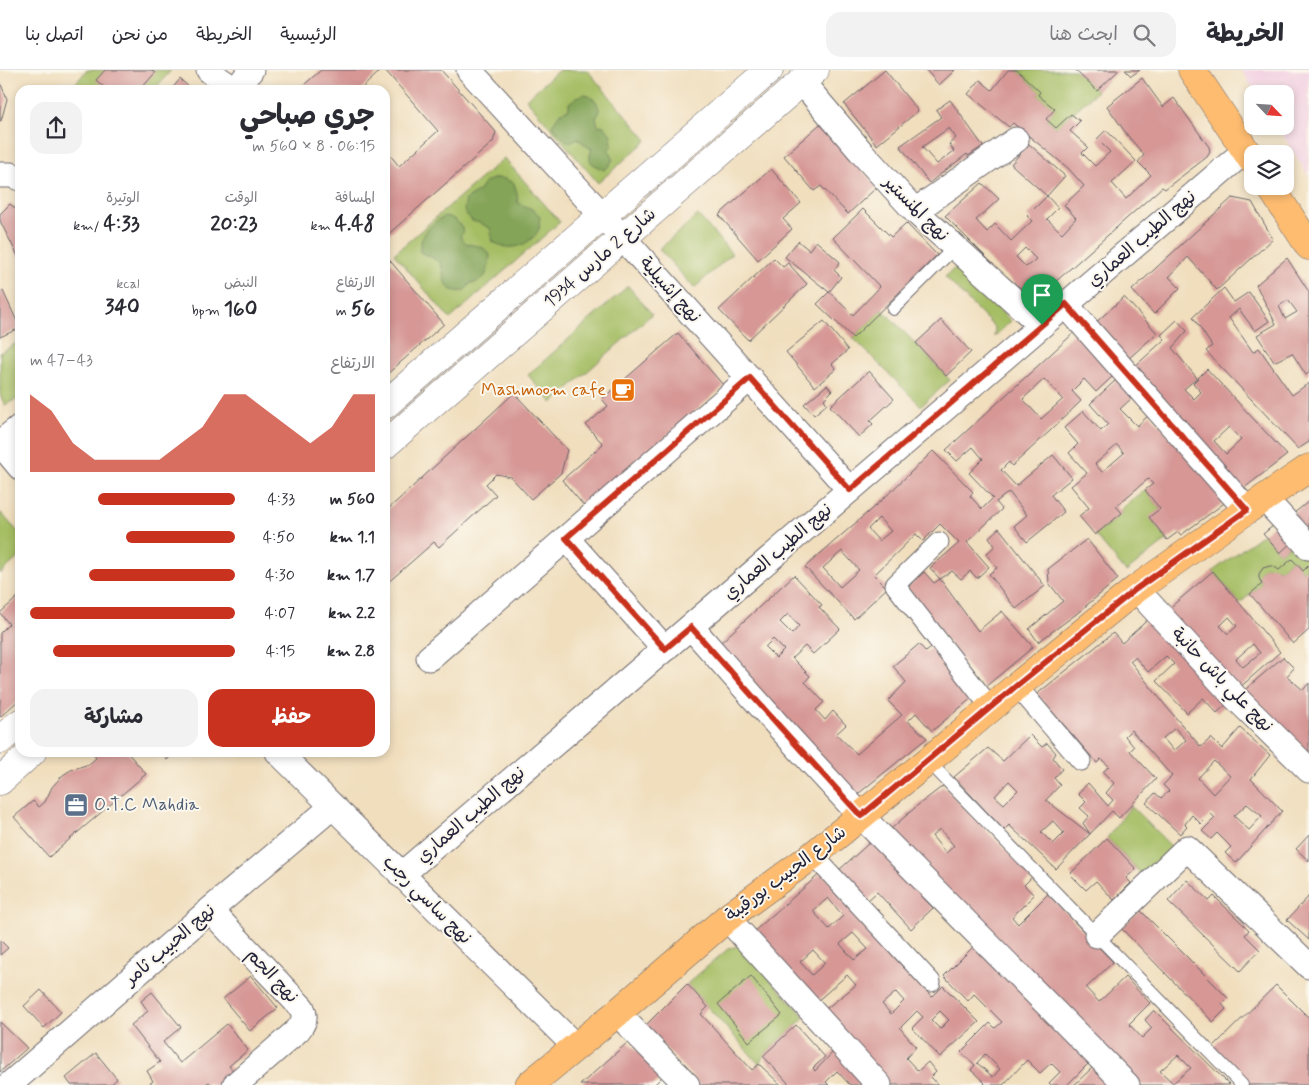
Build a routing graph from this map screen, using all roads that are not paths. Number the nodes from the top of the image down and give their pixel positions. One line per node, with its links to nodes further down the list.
1 (209, 70): 7 (street)
2 (251, 70): 8 (street)
3 (469, 70): 16 (street, نهج إشبيلية)
4 (769, 70): 16 (street, شارع 2 مارس 1934)
5 (1192, 70): 10 (main road)
6 (808, 76): 15 (street, نهج المنستير); 17 (street, شارع 2 مارس 1934)
7 (228, 85)
8 (240, 85)
9 (1016, 140): 15 (street)
10 (1244, 148)
11 (1244, 159): 20 (street, نهج الطيب العماري)
12 (0, 175): 13 (street)
13 (15, 176)
14 (1276, 195): 18 (main road)
15 (915, 211): 19 (street, نهج المنستير)
16 (602, 216): 17 (street, نهج إشبيلية); 24 (street, شارع 2 مارس 1934)
17 (623, 238): 23 (street, نهج إشبيلية); 26 (street, شارع 2 مارس 1934)
18 (1309, 246)
19 (955, 247): 21 (lane); 22 (street, نهج المنستير)
20 (1066, 304): 22 (street, نهج الطيب العماري); 31 (street)
21 (893, 309)
22 (1042, 325): 30 (street, نهج الطيب العماري)
23 (750, 378): 30 (street, نهج إشبيلية); 32 (street)
24 (390, 400)
25 (15, 431): 27 (street)
26 (390, 441)
27 (0, 443): 28 (street)
28 (15, 461)
29 (1309, 468): 31 (main road, شارع الحبيب بورقيبة)
30 (850, 490): 36 (street, نهج الطيب العماري)
31 (1256, 504): 34 (street); 35 (main road, شارع الحبيب بورقيبة)
32 (566, 538): 37 (street); 38 (street)
33 (939, 542): 40 (street)
34 (1309, 547)
35 (1136, 589): 39 (main road, شارع الحبيب بورقيبة); 47 (street, نهج علي باش حانبة)
36 (691, 627): 37 (street, نهج الطيب العماري); 50 (street)
37 (665, 649): 52 (street, نهج الطيب العماري)
38 (429, 658)
39 (1016, 686): 40 (main road, شارع الحبيب بورقيبة); 45 (street)
40 (991, 708): 46 (main road, شارع الحبيب بورقيبة)
41 (15, 727): 42 (street)
42 (0, 740)
43 (26, 757): 48 (street)
44 (283, 757): 49 (street, نهج ساسي رجب)
45 (1081, 761)
46 (928, 762): 50 (main road, شارع الحبيب بورقيبة); 55 (lane)
47 (1309, 770)
48 (0, 781)
49 (332, 807): 52 (street, نهج ساسي رجب); 53 (street, نهج الحبيب ثامر)
50 (861, 816): 51 (main road, شارع الحبيب بورقيبة); 65 (street)
51 (813, 855): 54 (main road, شارع الحبيب بورقيبة); 57 (street)
52 (401, 875): 59 (street, نهج ساسي رجب)
53 (210, 910): 60 (street, نهج الحبيب ثامر); 61 (street, نهج الجم)
54 (727, 918): 58 (main road, شارع الحبيب بورقيبة); 64 (street)
55 (1097, 935): 56 (street); 66 (lane)
56 (1309, 966)
57 (931, 982)
58 (617, 1013): 59 (main road, شارع الحبيب بورقيبة); 63 (street)
59 (576, 1047): 62 (main road, شارع الحبيب بورقيبة)
60 (9, 1085)
61 (235, 1085)
62 (529, 1085)
63 (687, 1085)
64 (879, 1085)
65 (1127, 1085)
66 (1242, 1085)

